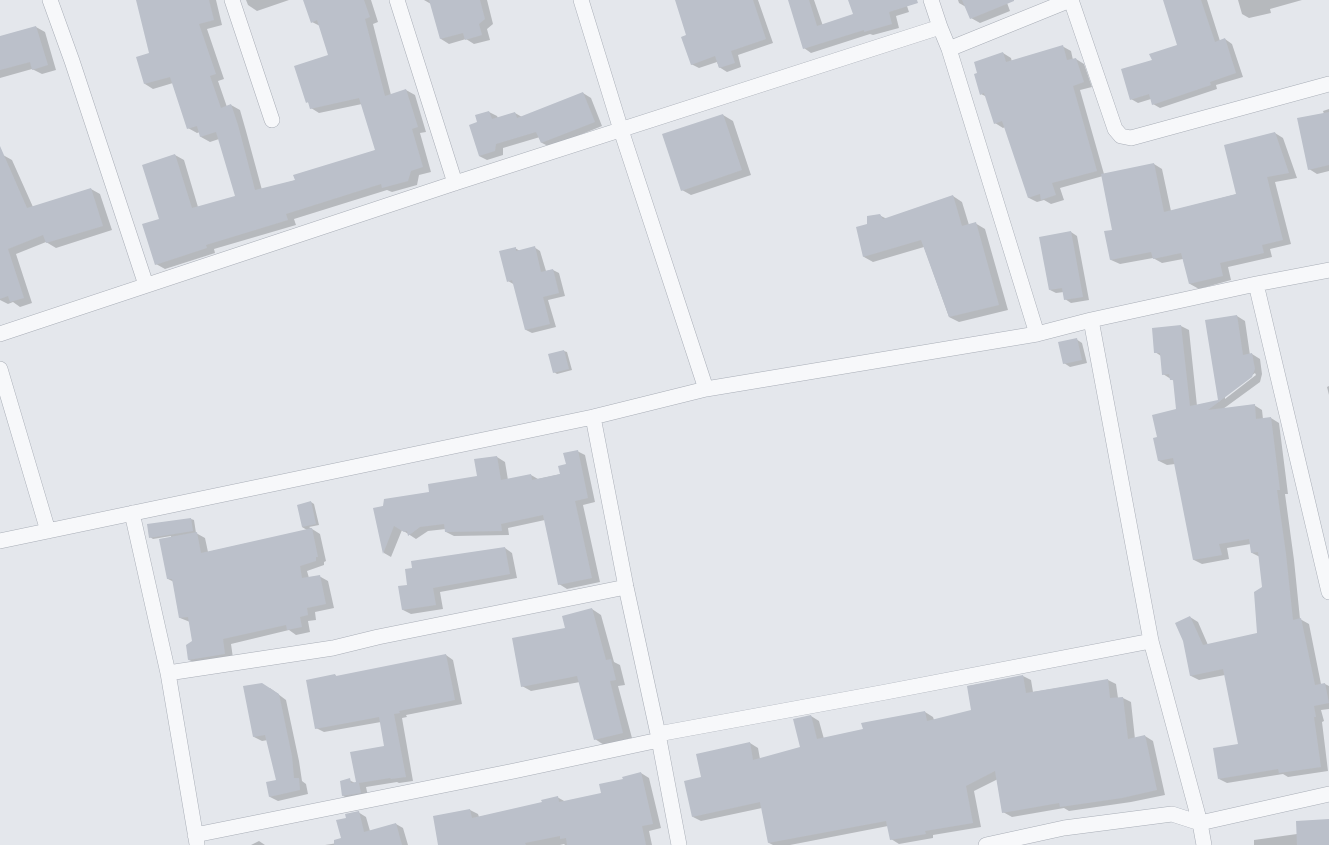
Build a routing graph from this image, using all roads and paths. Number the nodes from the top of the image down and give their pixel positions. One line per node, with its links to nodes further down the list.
1 (50, 0): 15 (street)
2 (232, 0): 10 (street)
3 (397, 0): 12 (street)
4 (581, 0): 11 (street)
5 (931, 0): 7 (street)
6 (1070, 0): 8 (street); 9 (street)
7 (940, 27): 8 (street); 11 (street)
8 (949, 49): 18 (street)
9 (1329, 84)
10 (272, 120)
11 (621, 130): 12 (street); 20 (street)
12 (455, 183): 15 (street)
13 (1329, 270): 14 (street)
14 (1256, 284): 16 (street); 26 (street)
15 (146, 285): 17 (street)
16 (1091, 320): 18 (street); 27 (street)
17 (0, 334)
18 (1037, 334): 20 (street)
19 (0, 369): 23 (street)
20 (706, 389): 21 (street)
21 (593, 417): 22 (street); 25 (street)
22 (132, 513): 23 (street); 28 (street)
23 (48, 531): 24 (street)
24 (0, 541)
25 (626, 587): 28 (street); 29 (street)
26 (1329, 592)
27 (1151, 641): 29 (street); 31 (street)
28 (168, 673): 32 (street)
29 (658, 737): 32 (street); 34 (street)
30 (1329, 794): 31 (street)
31 (1200, 823): 33 (street); 36 (street)
32 (196, 840)
33 (1028, 841): 35 (street)
34 (679, 845)
35 (986, 845)
36 (1204, 845)

